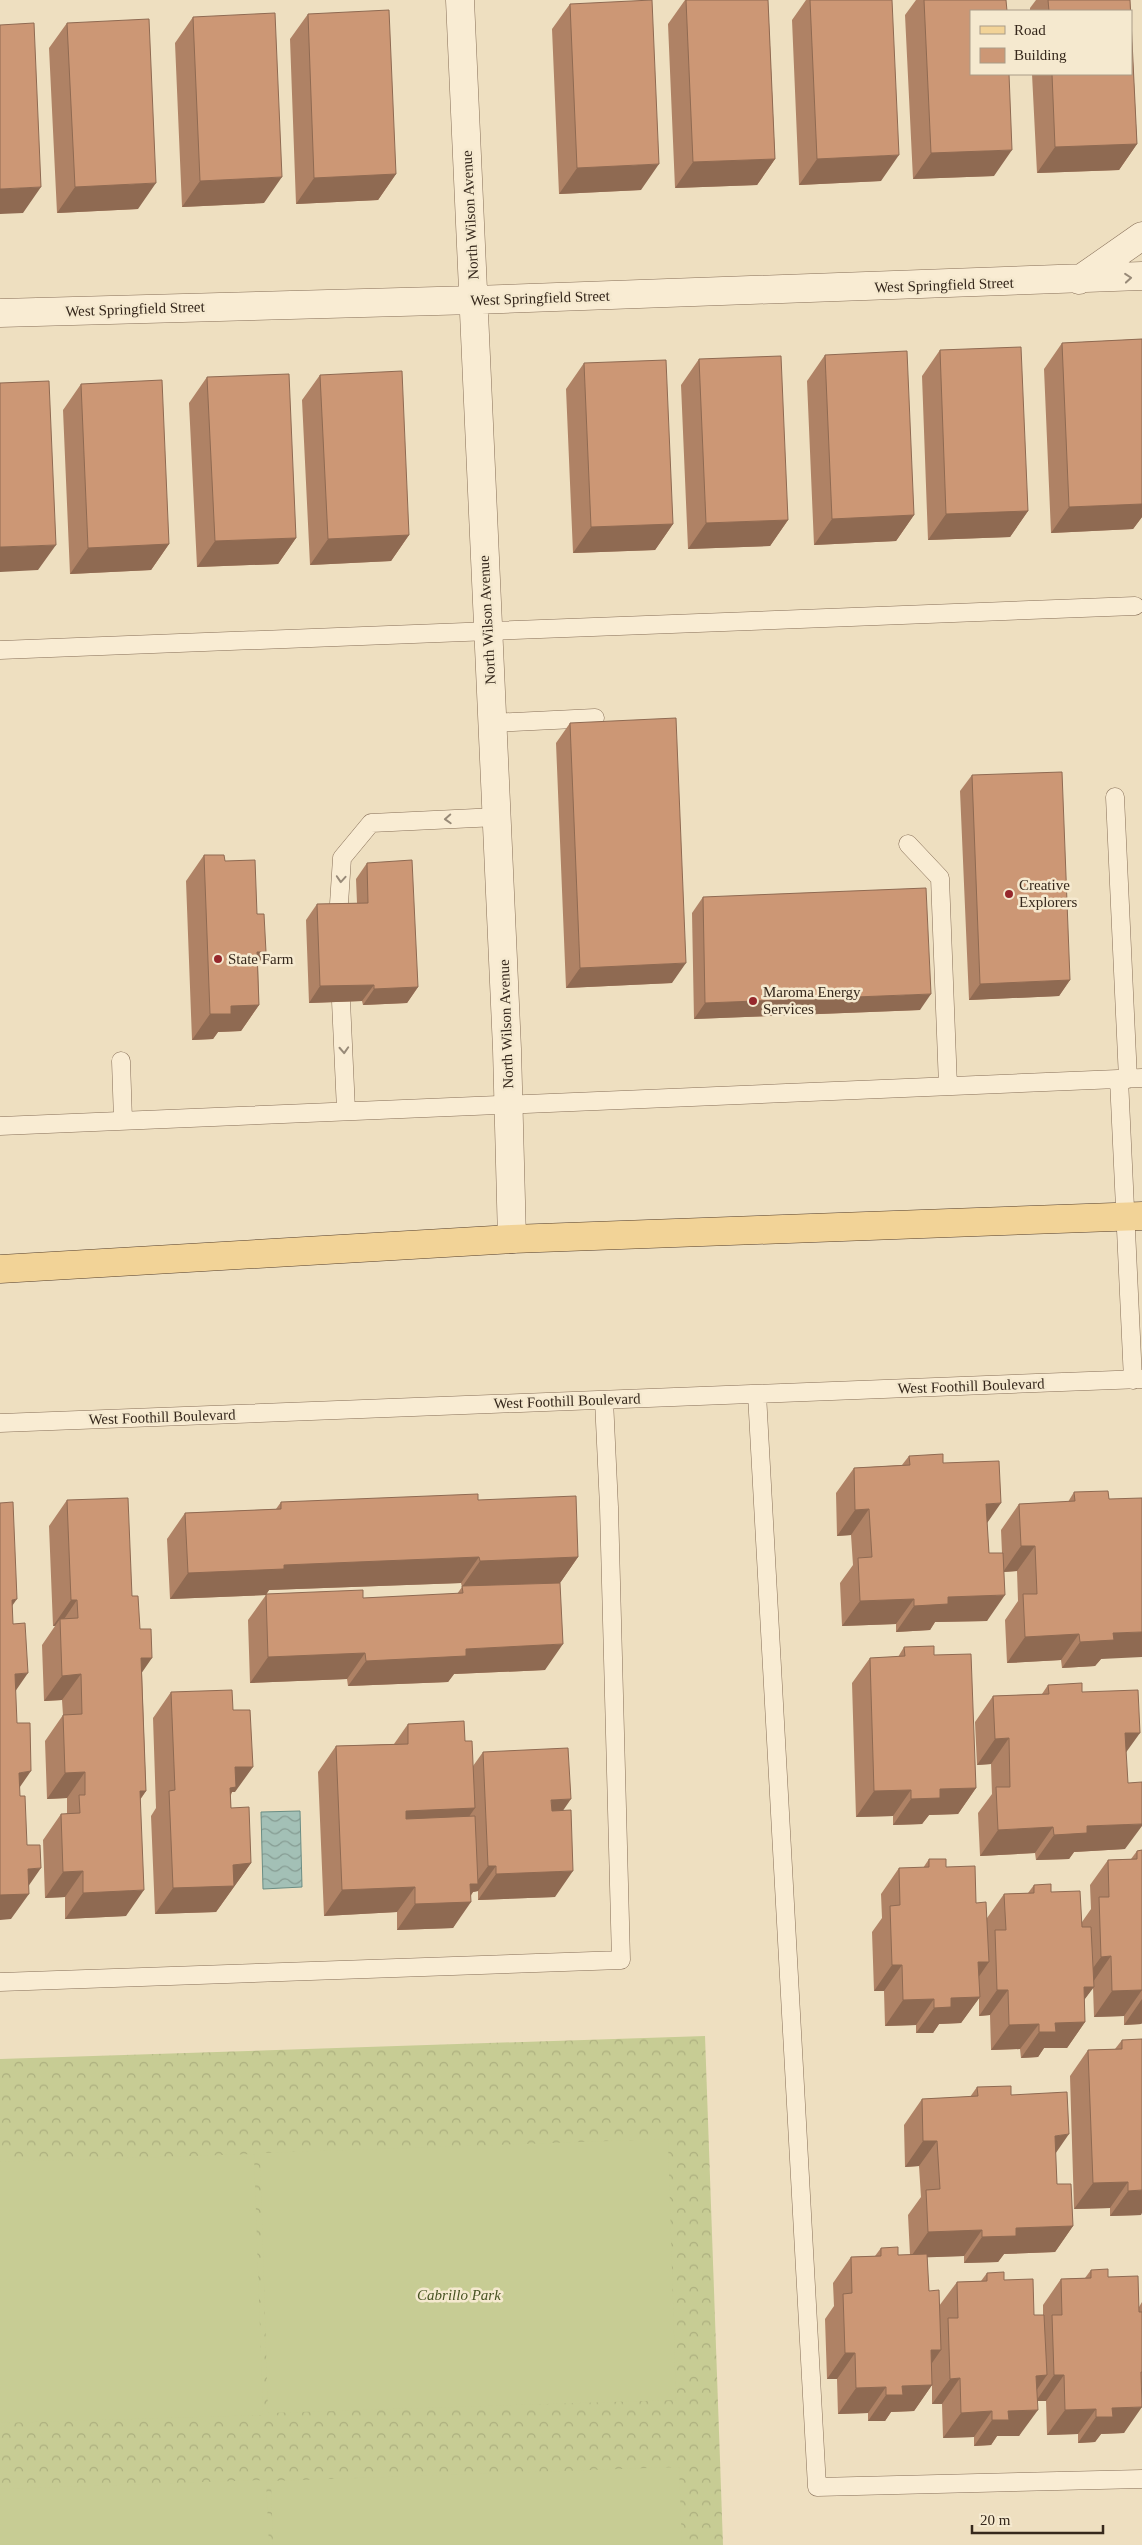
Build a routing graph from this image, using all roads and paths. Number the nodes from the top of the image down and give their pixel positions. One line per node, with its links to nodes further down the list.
1 (460, 0): 5 (street, North Wilson Avenue)
2 (1142, 236): 4 (street)
3 (1142, 276): 4 (street, West Springfield Street, one-way to 3)
4 (1079, 280): 5 (street, West Springfield Street)
5 (474, 300): 6 (street, West Springfield Street); 8 (street, North Wilson Avenue)
6 (0, 313)
7 (1135, 606): 8 (lane)
8 (487, 632): 9 (lane); 11 (street, North Wilson Avenue)
9 (0, 650)
10 (595, 718): 11 (lane)
11 (492, 723): 13 (street, North Wilson Avenue)
12 (1115, 797): 18 (lane, West Foothill Boulevard)
13 (497, 817): 15 (lane, one-way to 15); 20 (street, North Wilson Avenue)
14 (908, 844): 19 (lane)
15 (338, 919)
16 (341, 1002): 21 (lane, one-way to 21)
17 (121, 1061): 22 (lane)
18 (1129, 1079): 19 (lane); 24 (lane, West Foothill Boulevard)
19 (948, 1086): 20 (lane)
20 (509, 1103): 21 (lane); 25 (street, North Wilson Avenue)
21 (346, 1110): 22 (lane)
22 (123, 1120): 23 (lane)
23 (0, 1126)
24 (1134, 1217): 25 (main road); 27 (lane, West Foothill Boulevard)
25 (512, 1239): 26 (main road)
26 (0, 1269)
27 (1138, 1380): 28 (lane, West Foothill Boulevard)
28 (757, 1394): 29 (lane, West Foothill Boulevard); 32 (lane)
29 (604, 1400): 30 (lane, West Foothill Boulevard); 31 (lane)
30 (0, 1424)
31 (0, 1982)
32 (1142, 2479)

